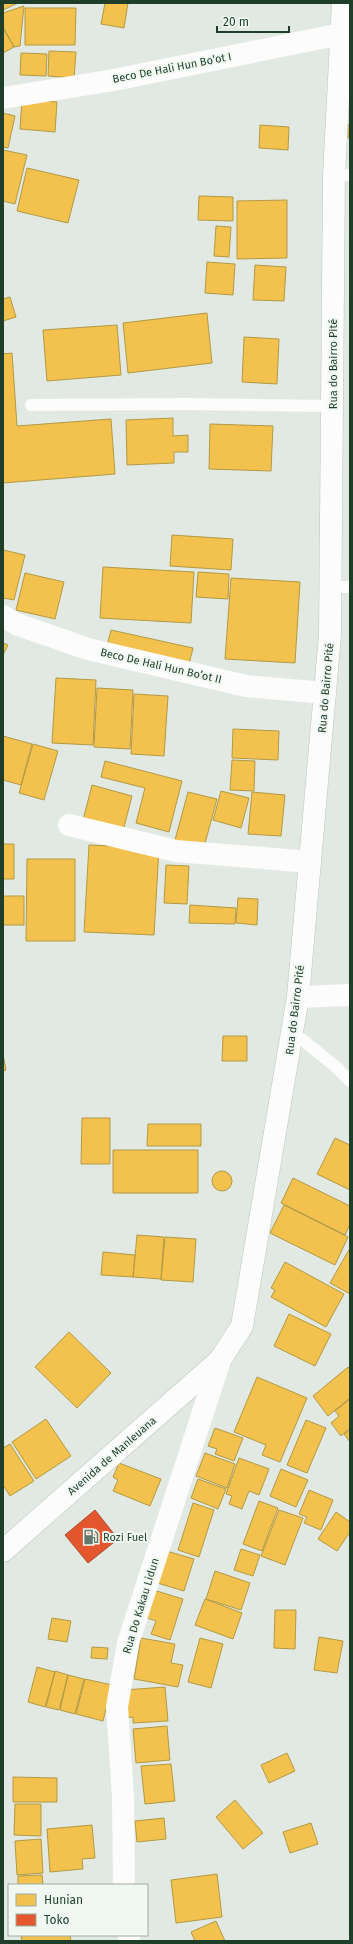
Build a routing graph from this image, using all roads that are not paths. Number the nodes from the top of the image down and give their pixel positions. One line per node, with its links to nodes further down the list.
1 (343, 3): 2 (main road, Rua do Bairro Pité)
2 (341, 34): 3 (main road, Beco De Hali Hun Bo’ot I); 4 (main road, Rua do Bairro Pité)
3 (3, 98)
4 (342, 175): 6 (main road, Rua do Bairro Pité)
5 (31, 406): 6 (lane)
6 (333, 406): 7 (main road, Rua do Bairro Pité)
7 (341, 587): 9 (main road, Rua do Bairro Pité)
8 (3, 616): 9 (main road, Beco De Hali Hun Bo’ot II)
9 (325, 693): 11 (main road, Rua do Bairro Pité)
10 (69, 826): 11 (main road)
11 (310, 862): 13 (main road, Rua do Bairro Pité)
12 (350, 995): 13 (main road)
13 (298, 997): 14 (main road, Rua do Bairro Pité)
14 (294, 1033): 15 (lane); 16 (main road, Rua do Bairro Pité)
15 (350, 1081)
16 (220, 1360): 17 (main road, Avenida de Manleuana); 18 (main road, Rua Do Kakau Lidun)
17 (3, 1551)
18 (124, 1884)

